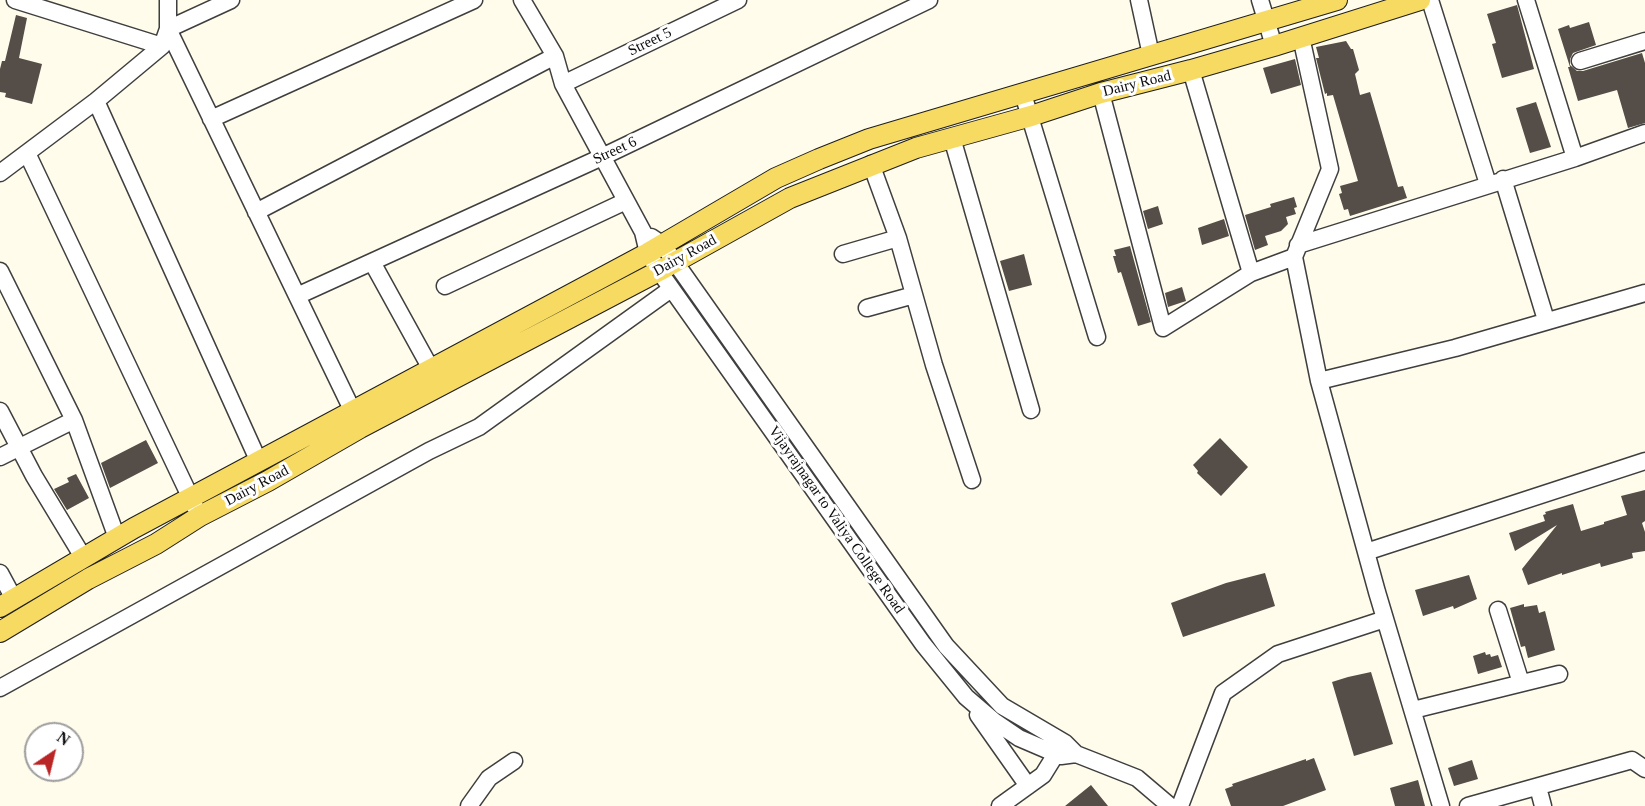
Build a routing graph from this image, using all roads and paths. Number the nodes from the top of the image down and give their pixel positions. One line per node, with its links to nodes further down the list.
1 (15, 0): 18 (street)
2 (168, 0): 15 (street)
3 (231, 0): 15 (street)
4 (474, 0): 29 (street)
5 (522, 0): 21 (street, Vijayrajnagar to Valiya College Road)
6 (738, 0): 24 (street, Street 5)
7 (929, 0): 33 (street, Street 6)
8 (1138, 0): 20 (street)
9 (1260, 0): 14 (street)
10 (1337, 0): 14 (main road, Dairy Road)
11 (1420, 0): 16 (main road, Dairy Road)
12 (1430, 0): 37 (street)
13 (1526, 0): 34 (street)
14 (1267, 22): 19 (street); 20 (main road, Dairy Road)
15 (168, 29): 18 (street); 29 (street)
16 (1301, 37): 19 (main road, Dairy Road); 42 (street)
17 (1645, 40): 22 (street)
18 (162, 46): 27 (street)
19 (1274, 46): 23 (main road, Dairy Road)
20 (1150, 55): 26 (main road, Dairy Road)
21 (555, 56): 24 (street, Vijayrajnagar to Valiya College Road); 39 (street)
22 (1580, 61)
23 (1191, 70): 25 (main road, Dairy Road); 47 (street)
24 (563, 84): 33 (street, Vijayrajnagar to Valiya College Road)
25 (1101, 93): 28 (main road, Dairy Road); 47 (street)
26 (1023, 94): 28 (street); 41 (main road, Dairy Road)
27 (96, 101): 32 (street); 65 (street)
28 (1031, 116): 31 (main road, Dairy Road); 55 (street)
29 (211, 119): 39 (street)
30 (1645, 133): 34 (street)
31 (951, 138): 35 (main road, Dairy Road); 58 (street)
32 (27, 153): 36 (street); 67 (street)
33 (602, 157): 38 (street, Vijayrajnagar to Valiya College Road); 44 (street, Street 6)
34 (1575, 158): 37 (street)
35 (871, 164): 40 (street); 45 (main road, Dairy Road)
36 (0, 173)
37 (1495, 182): 42 (street); 54 (street)
38 (626, 201): 41 (street, Vijayrajnagar to Valiya College Road); 48 (street)
39 (256, 212): 52 (street)
40 (898, 238): 43 (street); 51 (street)
41 (656, 249): 45 (street, Vijayrajnagar to Valiya College Road); 56 (main road, Dairy Road)
42 (1296, 251): 47 (street); 57 (street)
43 (843, 254)
44 (372, 262): 52 (street, Street 6); 56 (street)
45 (667, 267): 49 (street, Vijayrajnagar to Valiya College Road); 60 (main road, Dairy Road); 82 (street, Vijayrajnagar to Valiya College Road)
46 (0, 271): 61 (street)
47 (1251, 273)
48 (445, 286)
49 (672, 289): 78 (street); 79 (street, Vijayrajnagar to Valiya College Road)
50 (1645, 293): 54 (street)
51 (914, 295): 53 (street); 66 (street)
52 (297, 296): 60 (street)
53 (867, 308)
54 (1546, 320): 57 (street)
55 (1097, 337)
56 (431, 369): 60 (main road, Dairy Road)
57 (1320, 381): 69 (street)
58 (1031, 410)
59 (0, 411): 62 (street)
60 (357, 419): 65 (main road, Dairy Road); 67 (main road, Dairy Road)
61 (74, 420): 62 (street); 68 (street)
62 (20, 448): 63 (street); 70 (street)
63 (0, 457)
64 (1645, 461): 69 (street)
65 (259, 462): 67 (main road, Dairy Road)
66 (972, 480)
67 (195, 507): 68 (main road, Dairy Road); 75 (main road, Dairy Road)
68 (117, 538): 70 (main road, Dairy Road)
69 (1366, 552): 74 (street)
70 (83, 557): 72 (main road, Dairy Road)
71 (0, 573): 72 (street)
72 (7, 603)
73 (1498, 610): 77 (street)
74 (1385, 619): 80 (street); 90 (street)
75 (0, 632)
76 (1559, 674): 77 (street)
77 (1521, 683): 80 (street)
78 (0, 688)
79 (966, 697): 81 (street, Vijayrajnagar to Valiya College Road); 85 (street)
80 (1413, 710): 91 (street)
81 (1056, 754): 82 (street, Vijayrajnagar to Valiya College Road); 85 (street)
82 (1076, 754): 89 (street, Vijayrajnagar to Valiya College Road)
83 (514, 761): 87 (street)
84 (1645, 769): 86 (street)
85 (1028, 786): 88 (street)
86 (1538, 787): 92 (street); 93 (street)
87 (469, 806)
88 (1000, 806)
89 (1170, 806)
90 (1180, 806)
91 (1441, 806)
92 (1468, 806)
93 (1543, 806)

